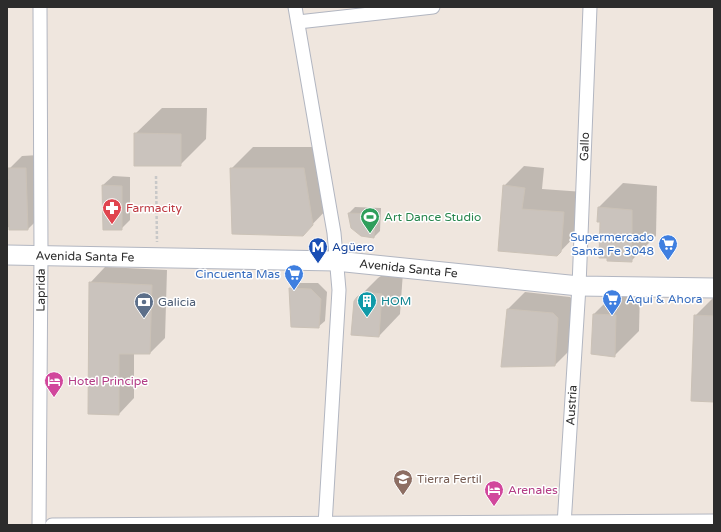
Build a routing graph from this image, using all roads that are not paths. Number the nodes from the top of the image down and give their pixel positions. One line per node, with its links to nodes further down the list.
1 (40, 7): 7 (street, Laprida)
2 (295, 7): 5 (street)
3 (433, 7): 5 (street)
4 (590, 7): 9 (street, Gallo)
5 (298, 22): 8 (street)
6 (7, 255): 7 (main road, Avenida Santa Fe)
7 (41, 255): 8 (main road, Avenida Santa Fe); 14 (street, Laprida)
8 (336, 261): 9 (main road, Avenida Santa Fe); 12 (street)
9 (578, 286): 10 (main road, Avenida Santa Fe); 13 (street, Austria)
10 (714, 288)
11 (714, 521): 13 (street)
12 (325, 524): 13 (street); 15 (street)
13 (564, 524)
14 (39, 525)
15 (52, 525)

